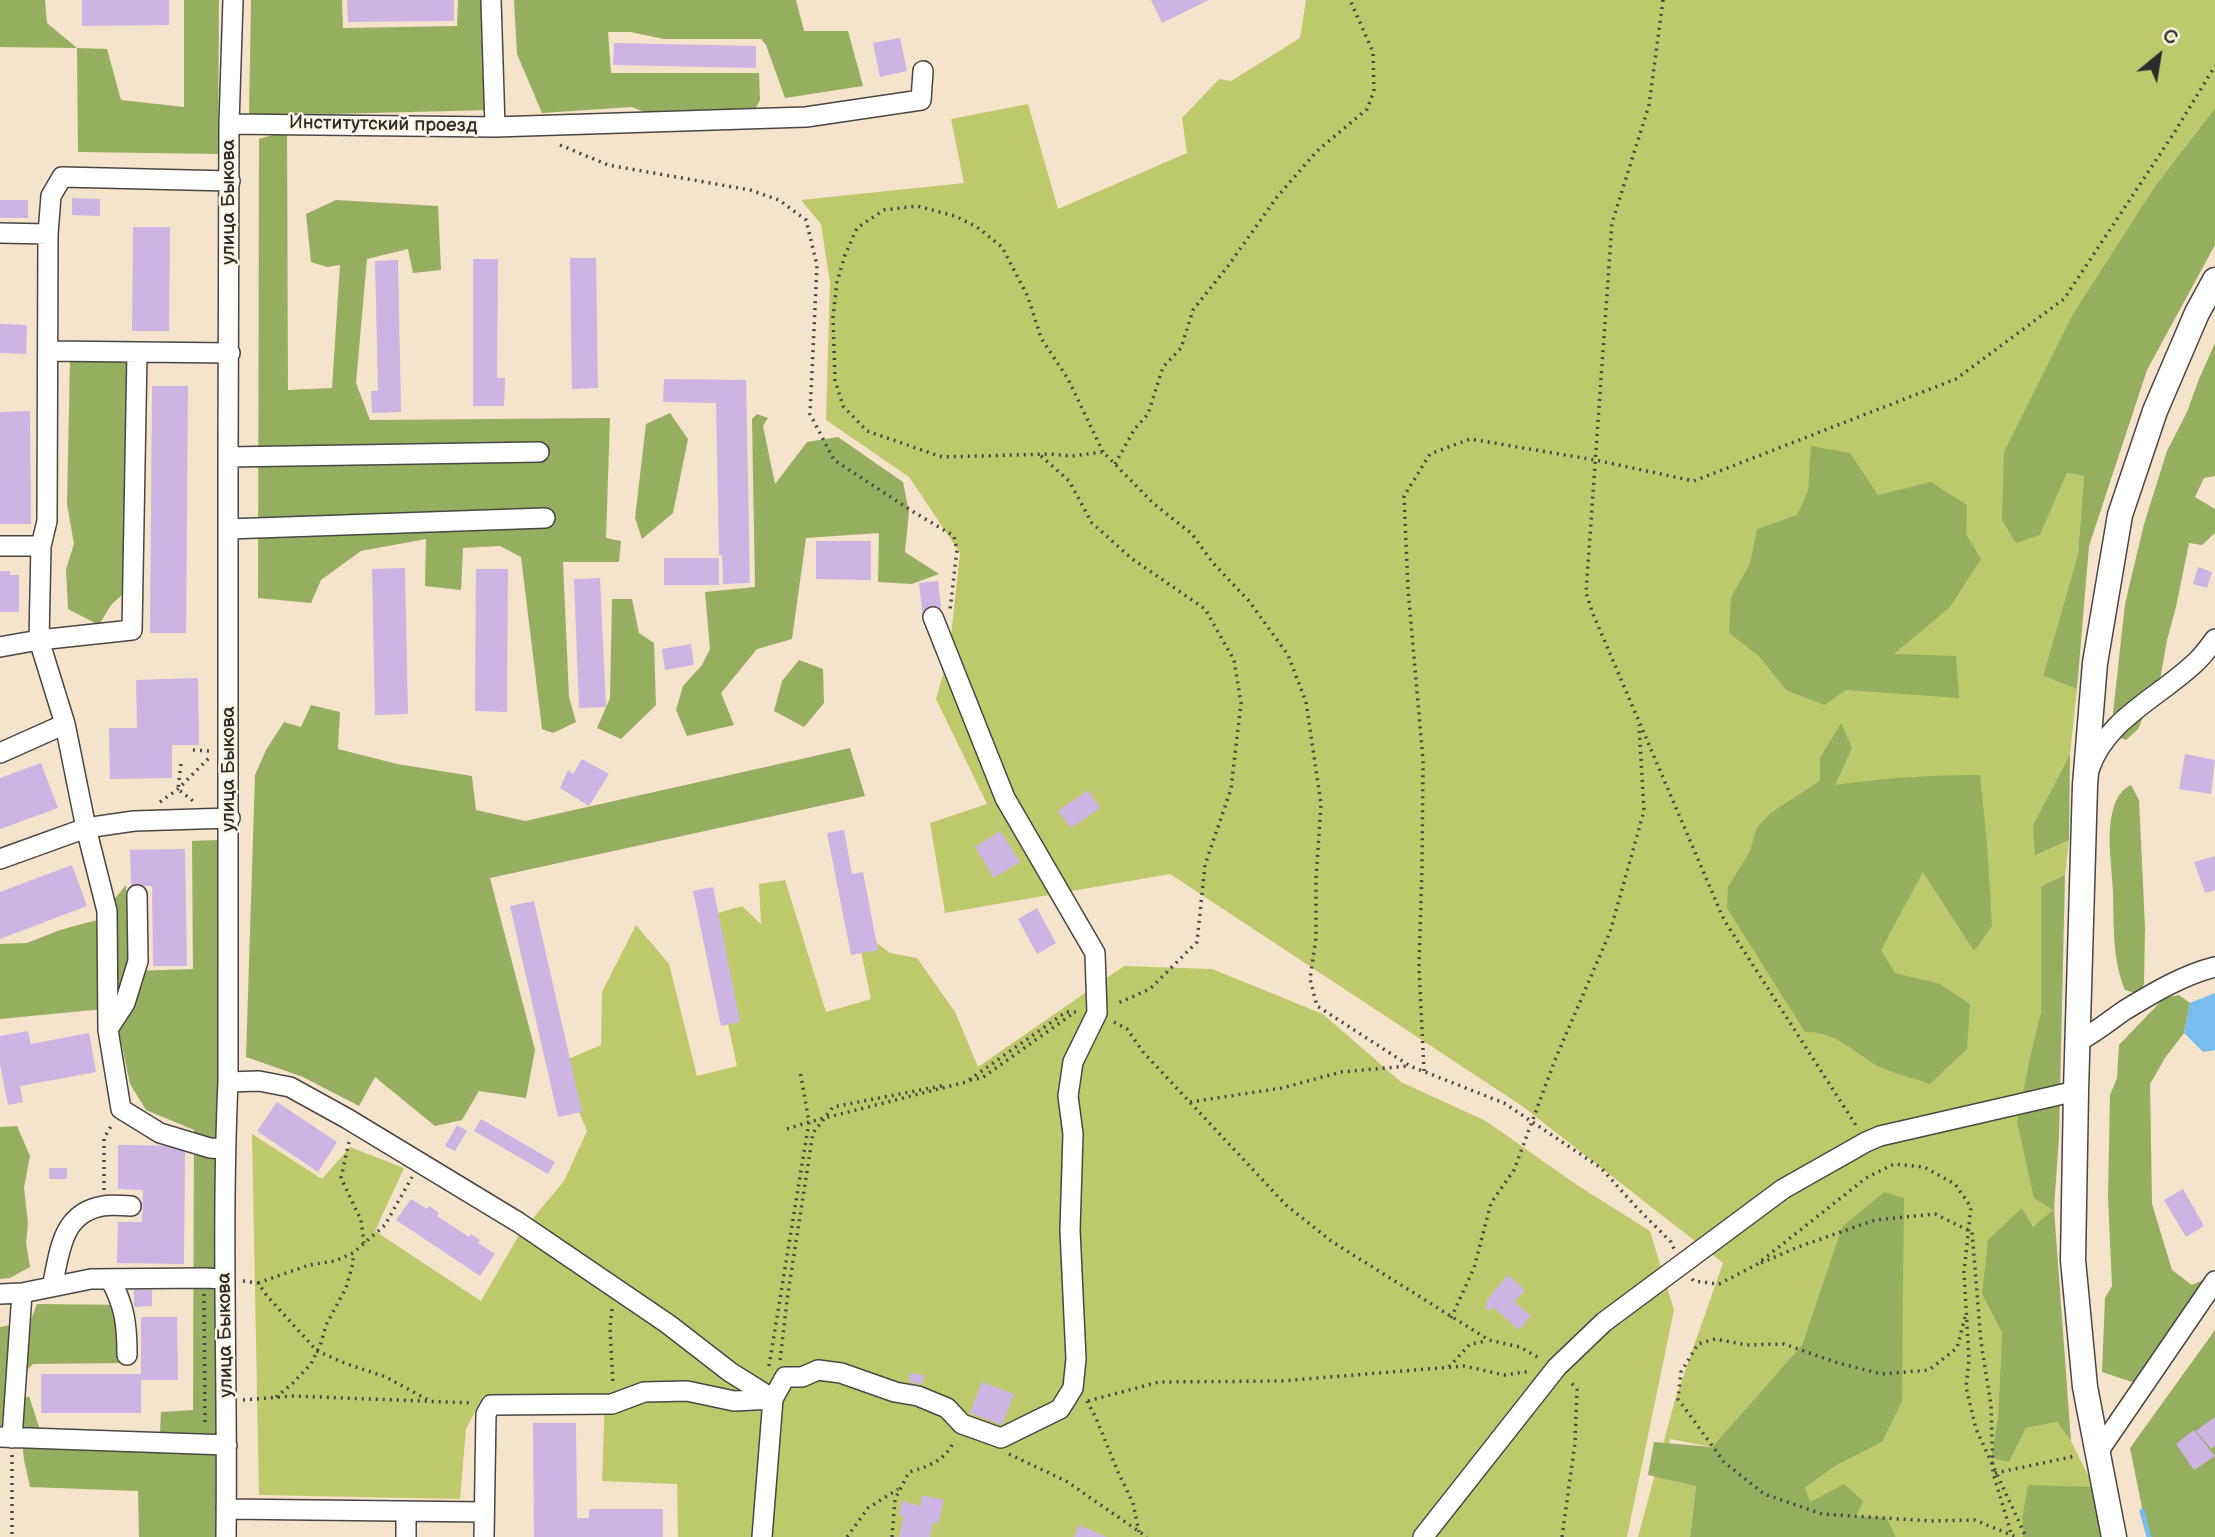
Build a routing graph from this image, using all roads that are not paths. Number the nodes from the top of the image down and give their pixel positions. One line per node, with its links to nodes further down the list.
1 (233, 0): 4 (street, улица Быкова)
2 (491, 0): 5 (street, Институтский проезд)
3 (923, 71): 5 (street)
4 (229, 124): 5 (street, Институтский проезд); 6 (street, улица Быкова)
5 (495, 127)
6 (230, 181): 8 (street); 12 (street, улица Быкова)
7 (0, 233): 8 (street)
8 (48, 234): 10 (street)
9 (2215, 280): 25 (main road)
10 (48, 351): 11 (street); 18 (street)
11 (137, 353): 12 (street); 20 (street)
12 (230, 354): 14 (street, улица Быкова)
13 (539, 453): 14 (street)
14 (228, 457): 16 (street, улица Быкова)
15 (545, 519): 16 (street)
16 (228, 529): 26 (street, улица Быкова)
17 (0, 546): 18 (street)
18 (41, 547): 20 (street)
19 (942, 615): 44 (street)
20 (39, 639): 22 (street); 23 (street)
21 (2215, 639): 25 (street)
22 (0, 647)
23 (65, 724): 24 (street); 27 (street)
24 (0, 753)
25 (2085, 785): 32 (main road)
26 (230, 818): 27 (street); 33 (street, улица Быкова)
27 (86, 828): 28 (street); 31 (street)
28 (0, 859)
29 (137, 895): 31 (street)
30 (2215, 967): 32 (street)
31 (108, 1030): 35 (street)
32 (2079, 1041): 34 (main road)
33 (228, 1082): 35 (street, улица Быкова); 44 (street)
34 (2076, 1091): 47 (main road); 55 (street)
35 (225, 1149): 38 (street, улица Быкова)
36 (131, 1206): 40 (street)
37 (110, 1279): 38 (street); 40 (street); 43 (street)
38 (224, 1279): 46 (street, улица Быкова)
39 (2215, 1281): 47 (street)
40 (52, 1287): 41 (street)
41 (22, 1293): 42 (street); 45 (street)
42 (0, 1294)
43 (127, 1355)
44 (774, 1396): 50 (street); 54 (street)
45 (6, 1437): 46 (street)
46 (227, 1445): 48 (street, улица Быкова)
47 (2098, 1452): 56 (main road)
48 (226, 1509): 49 (street); 51 (street, улица Быкова)
49 (406, 1511): 50 (street); 52 (street)
50 (484, 1512): 53 (street)
51 (226, 1537)
52 (406, 1537)
53 (484, 1537)
54 (762, 1537)
55 (1423, 1537)
56 (2114, 1537)

